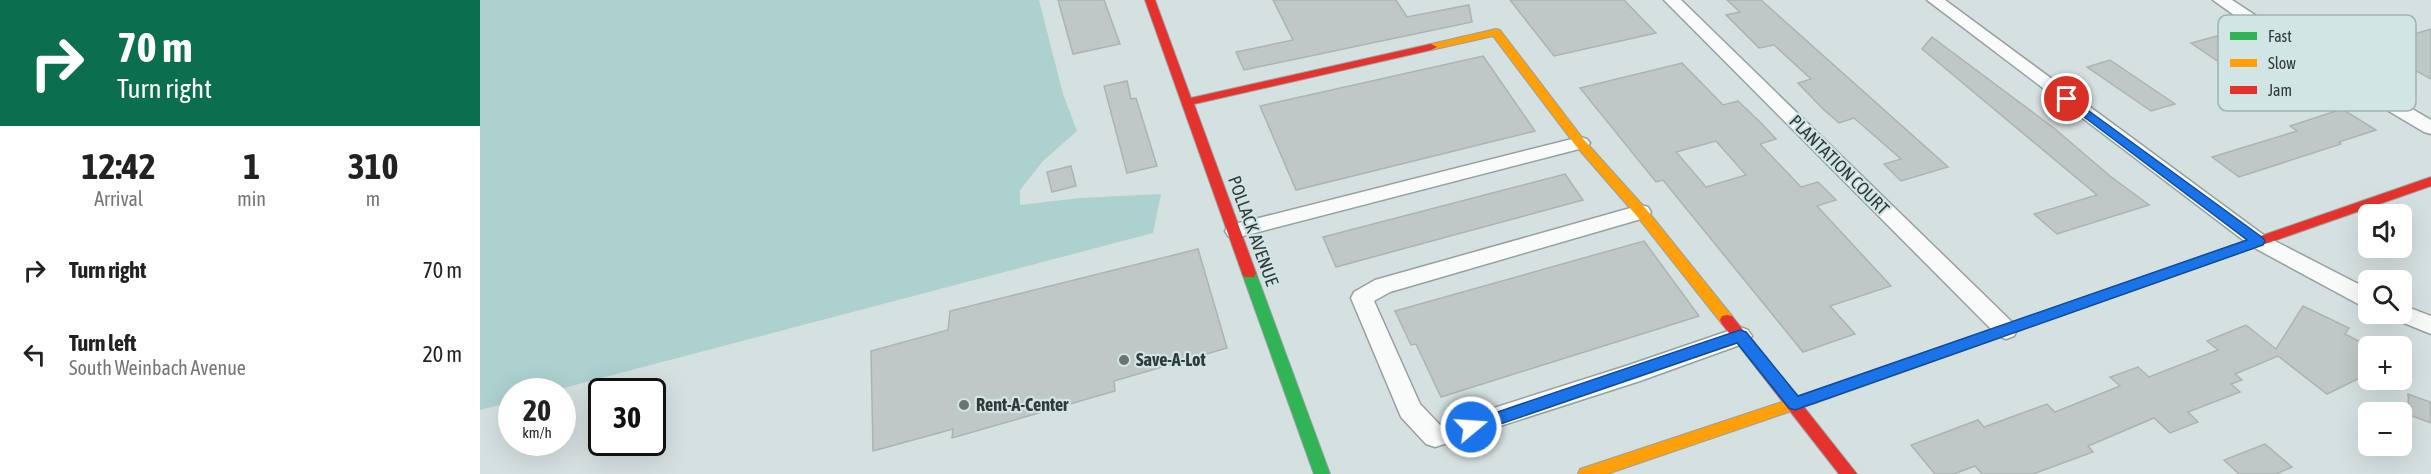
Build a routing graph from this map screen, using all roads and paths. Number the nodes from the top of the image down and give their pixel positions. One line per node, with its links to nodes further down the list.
1 (1150, 0): 6 (street, POLLACK AVENUE)
2 (1672, 0): 17 (street, PLANTATION COURT)
3 (1935, 0): 13 (street)
4 (2221, 0): 5 (street)
5 (2244, 15)
6 (1187, 102): 9 (street); 12 (street, POLLACK AVENUE)
7 (2401, 111): 8 (street)
8 (2431, 129)
9 (1580, 143): 11 (street); 12 (street)
10 (2431, 181): 13 (street)
11 (1641, 212): 18 (street); 18 (street)
12 (1235, 231): 20 (street, POLLACK AVENUE)
13 (2258, 241): 14 (street); 17 (street)
14 (2358, 293)
15 (2412, 317): 16 (street)
16 (2431, 325)
17 (2006, 330): 19 (street)
18 (1740, 336): 19 (street)
19 (1795, 404): 21 (street); 22 (street)
20 (1322, 474)
21 (1586, 474)
22 (1849, 474)

